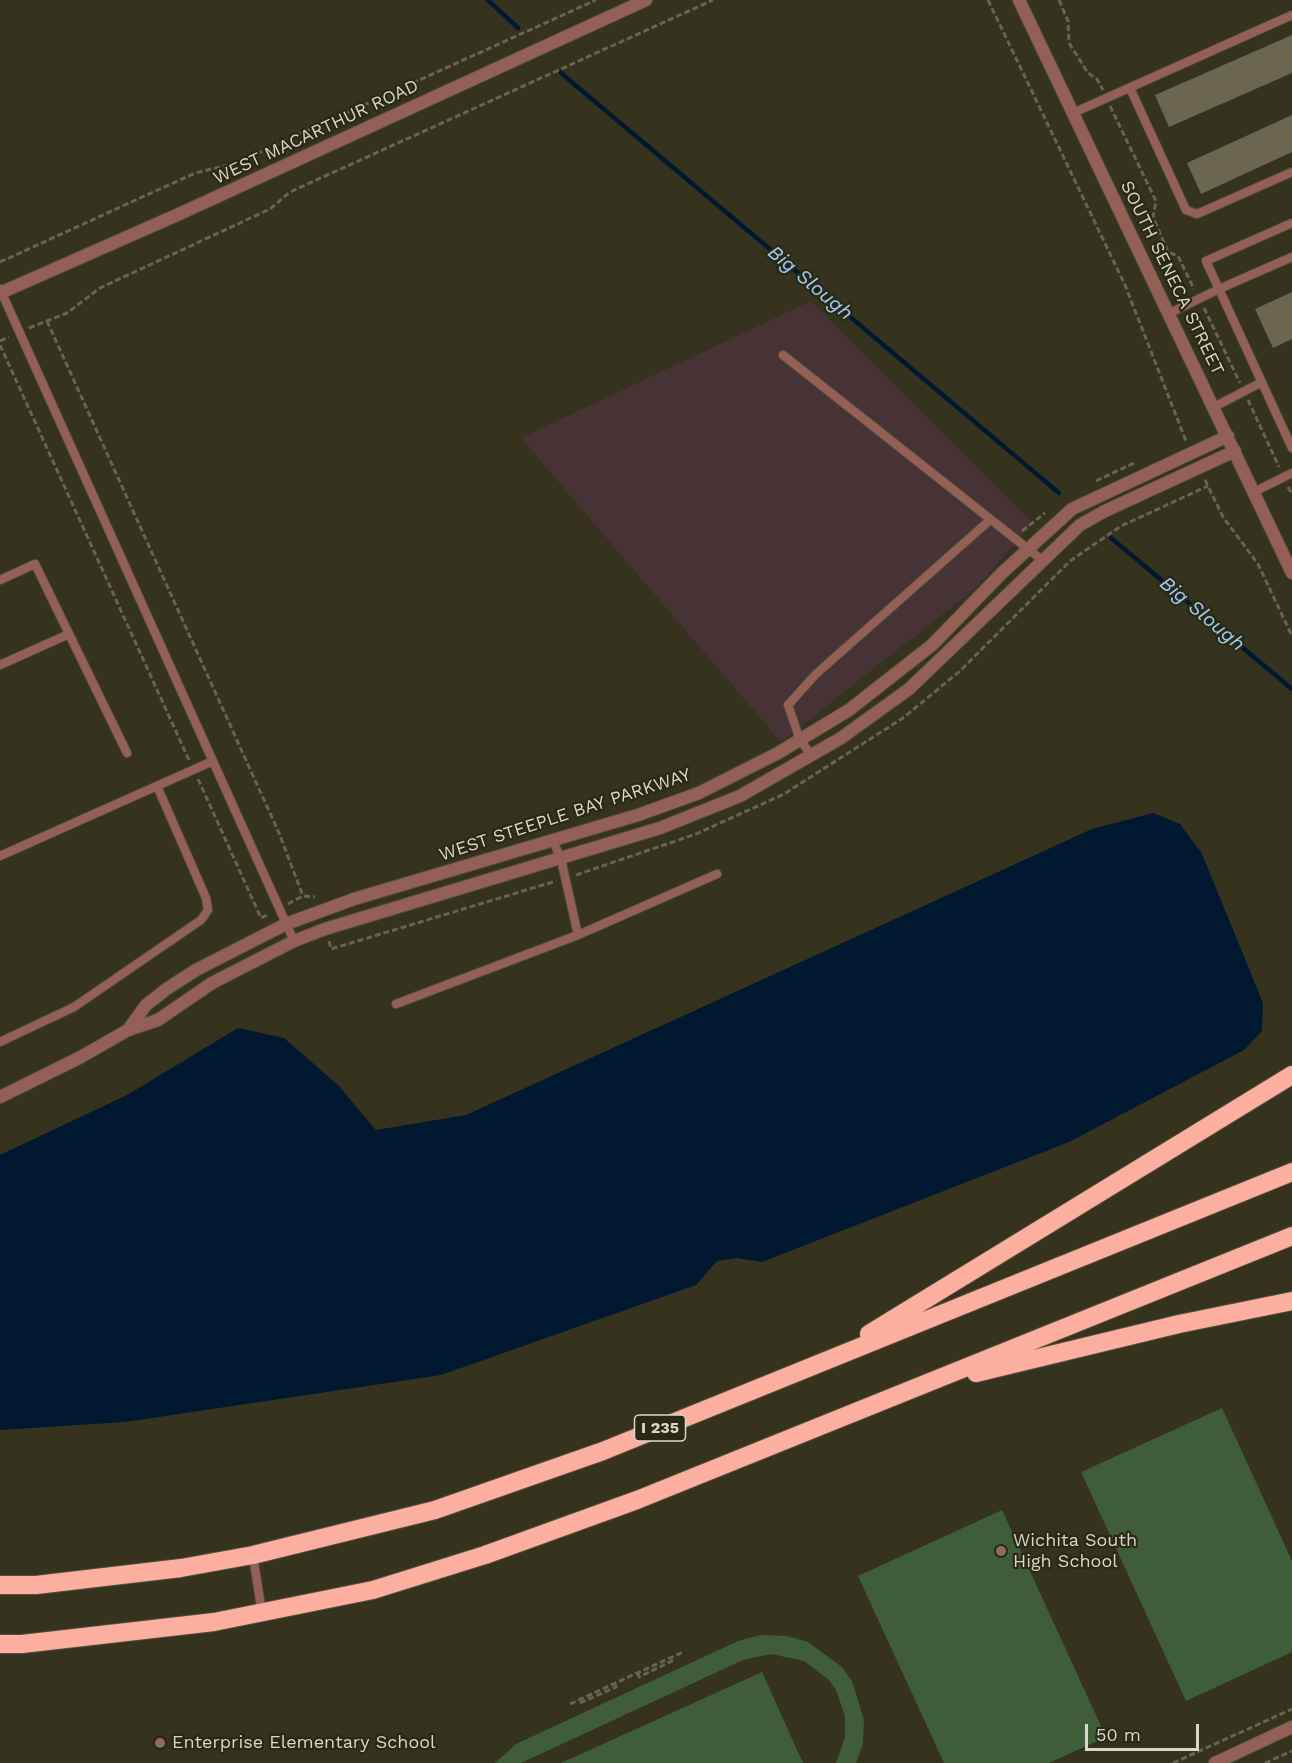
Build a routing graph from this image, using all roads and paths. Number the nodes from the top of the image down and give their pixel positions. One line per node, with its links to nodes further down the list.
1 (596, 0): 14 (path)
2 (646, 0): 16 (street, WEST MACARTHUR ROAD)
3 (713, 0): 19 (path)
4 (988, 0): 30 (path)
5 (1019, 0): 10 (street, SOUTH SENECA STREET)
6 (1059, 0): 9 (path)
7 (1292, 15): 8 (lane)
8 (1130, 88): 9 (lane); 11 (lane)
9 (1107, 98): 10 (lane); 17 (path)
10 (1073, 113): 18 (street, SOUTH SENECA STREET)
11 (1292, 172)
12 (1292, 223): 15 (lane)
13 (1292, 257): 15 (lane)
14 (0, 262)
15 (1219, 289): 17 (lane); 24 (lane)
16 (0, 292): 20 (lane)
17 (1199, 299): 18 (lane); 25 (path)
18 (1170, 313): 26 (street, SOUTH SENECA STREET)
19 (47, 321): 20 (path); 61 (path)
20 (19, 332): 21 (path); 52 (lane)
21 (0, 341)
22 (0, 345): 53 (path)
23 (783, 355): 40 (lane)
24 (1262, 382): 25 (lane); 28 (lane)
25 (1244, 391): 26 (lane); 34 (path)
26 (1214, 407): 27 (street, SOUTH SENECA STREET)
27 (1228, 436): 29 (street, SOUTH SENECA STREET); 30 (street, WEST STEEPLE BAY PARKWAY)
28 (1292, 448)
29 (1235, 451): 32 (street, WEST STEEPLE BAY PARKWAY); 37 (street, SOUTH SENECA STREET)
30 (1191, 452): 42 (street, WEST STEEPLE BAY PARKWAY)
31 (1144, 459): 35 (path)
32 (1199, 468): 36 (path); 43 (street, WEST STEEPLE BAY PARKWAY)
33 (1292, 473): 34 (lane)
34 (1284, 477): 37 (lane); 38 (path)
35 (1093, 483)
36 (1208, 486): 47 (path); 59 (path)
37 (1254, 492): 44 (street, SOUTH SENECA STREET)
38 (1292, 494)
39 (1047, 512): 41 (path)
40 (990, 520): 41 (lane); 49 (lane)
41 (1014, 539): 42 (lane)
42 (1027, 549): 43 (lane); 49 (street, WEST STEEPLE BAY PARKWAY)
43 (1042, 560): 51 (street, WEST STEEPLE BAY PARKWAY)
44 (1292, 572)
45 (0, 580): 46 (lane)
46 (69, 634): 48 (lane); 50 (lane)
47 (1292, 636)
48 (0, 665)
49 (800, 740): 51 (lane); 55 (street, WEST STEEPLE BAY PARKWAY)
50 (127, 753)
51 (812, 756): 57 (street, WEST STEEPLE BAY PARKWAY)
52 (213, 761): 53 (lane); 63 (lane)
53 (194, 770): 54 (lane); 63 (path)
54 (158, 786): 56 (lane); 71 (lane)
55 (553, 841): 57 (lane); 64 (street, WEST STEEPLE BAY PARKWAY)
56 (0, 856)
57 (561, 859): 59 (lane); 66 (street, WEST STEEPLE BAY PARKWAY)
58 (717, 874): 67 (lane)
59 (565, 878): 66 (path); 67 (lane)
60 (326, 894): 62 (path)
61 (303, 896): 62 (path); 63 (path)
62 (315, 897): 64 (path)
63 (279, 908): 65 (lane)
64 (319, 912): 65 (street, WEST STEEPLE BAY PARKWAY)
65 (286, 924): 68 (lane); 70 (street, WEST STEEPLE BAY PARKWAY)
66 (325, 929): 68 (street, WEST STEEPLE BAY PARKWAY)
67 (578, 935): 69 (lane)
68 (294, 941): 70 (street, WEST STEEPLE BAY PARKWAY)
69 (396, 1004)
70 (128, 1030): 73 (street, WEST STEEPLE BAY PARKWAY)
71 (0, 1042)
72 (1292, 1074): 77 (highway)
73 (0, 1097)
74 (1292, 1172): 77 (highway, I 235)
75 (1292, 1236): 78 (highway)
76 (1292, 1301): 78 (highway)
77 (823, 1361): 79 (highway, I 235)
78 (913, 1388): 81 (highway)
79 (253, 1555): 80 (highway, I 235); 81 (lane)
80 (0, 1585)
81 (262, 1613): 82 (highway)
82 (0, 1644)
83 (683, 1652): 85 (path)
84 (676, 1659): 85 (path)
85 (638, 1673): 86 (path)
86 (615, 1684): 87 (path); 88 (path)
87 (570, 1704)
88 (580, 1704)
89 (1292, 1709): 92 (path)
90 (1292, 1727): 93 (street)
91 (1292, 1751): 94 (path)
92 (1173, 1763)
93 (1215, 1763)
94 (1265, 1763)

